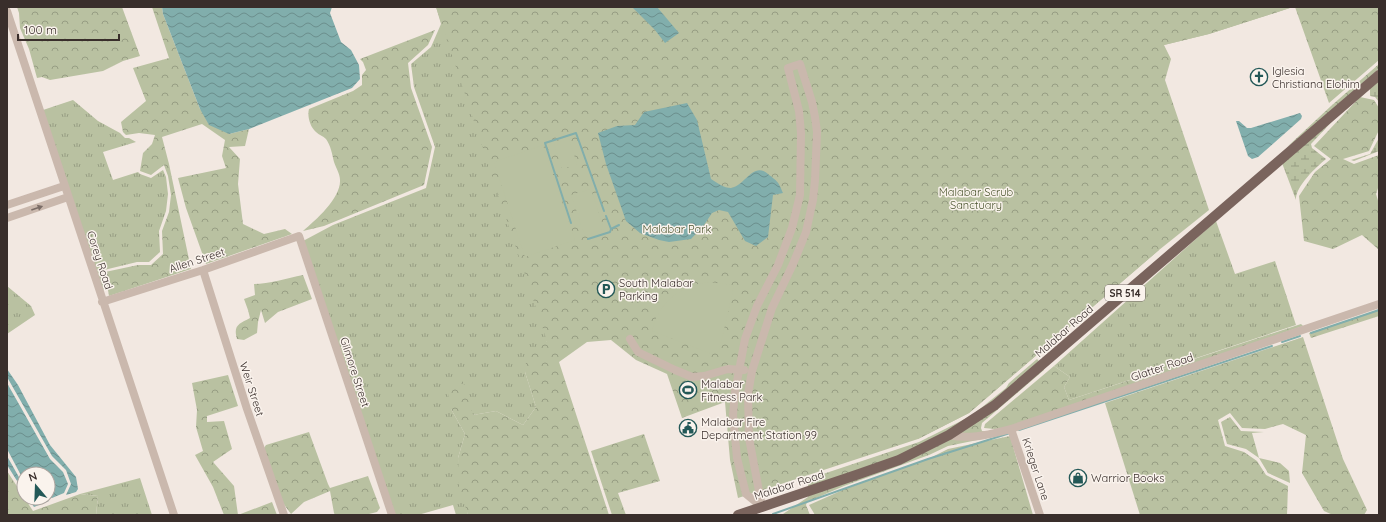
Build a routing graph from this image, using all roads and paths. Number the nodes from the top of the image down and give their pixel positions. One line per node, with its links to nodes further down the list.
1 (7, 11): 3 (street, Corey Road)
2 (1379, 75): 21 (main road, Malabar Road / SR 514)
3 (64, 186): 5 (street, Corey Road); 7 (street)
4 (800, 195): 6 (street); 6 (street); 13 (street)
5 (68, 197): 9 (street, one-way to 5); 15 (street, Corey Road)
6 (813, 200): 14 (street)
7 (19, 201): 8 (street); 9 (street)
8 (7, 205)
9 (23, 213): 10 (street)
10 (7, 218)
11 (299, 236): 12 (street, Allen Street); 25 (street, Gilmore Street)
12 (203, 270): 15 (street, Allen Street); 24 (street, Weir Street)
13 (764, 290): 14 (street); 18 (street)
14 (778, 295): 19 (street)
15 (102, 302): 23 (street, Corey Road)
16 (1379, 304): 20 (street, Glatter Road)
17 (630, 339): 18 (street)
18 (739, 369): 19 (street); 22 (street)
19 (752, 371): 22 (street)
20 (1011, 429): 21 (street, Glatter Road); 27 (street, Krieger Lane)
21 (949, 435): 22 (main road, Malabar Road / SR 514)
22 (762, 507): 26 (main road, Malabar Road / SR 514)
23 (174, 515)
24 (284, 515)
25 (392, 515)
26 (738, 515)
27 (1040, 515)

